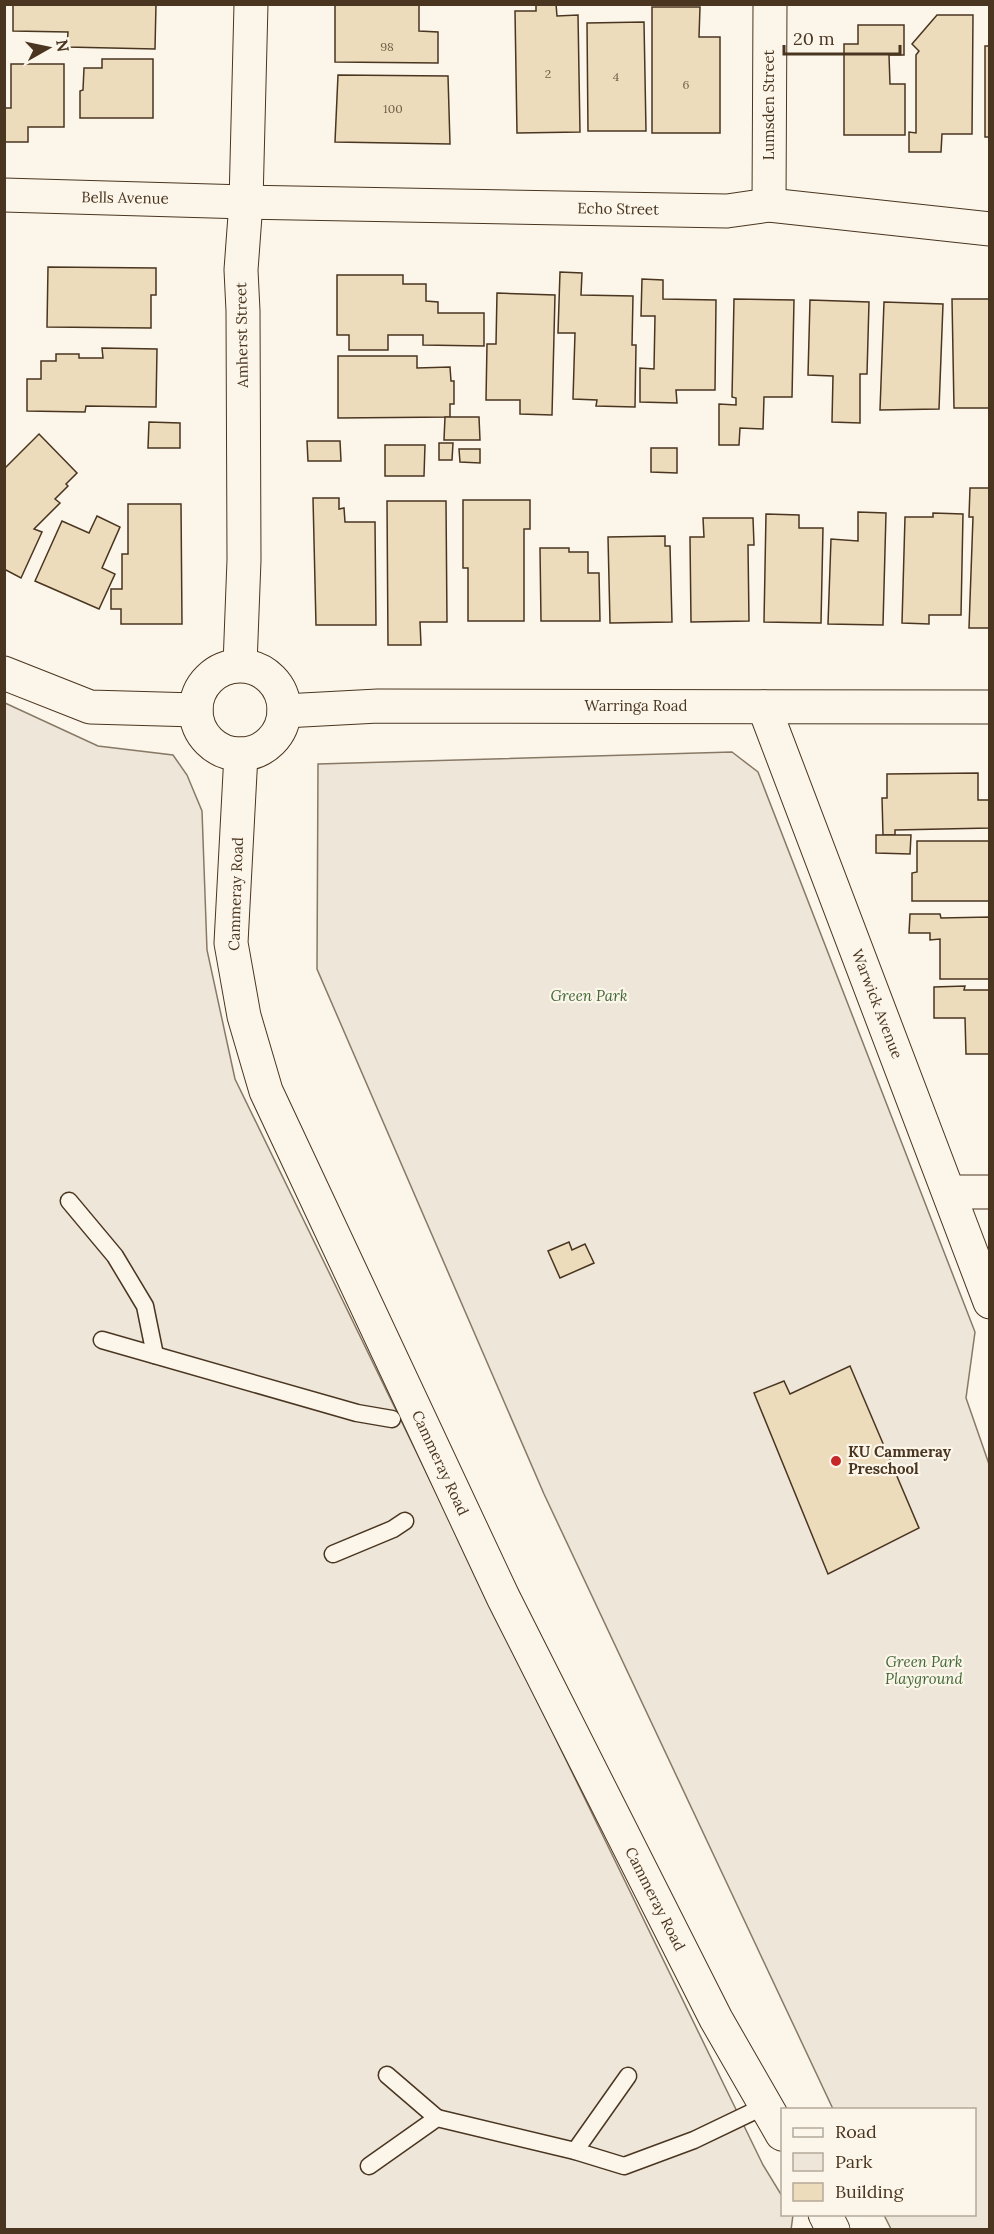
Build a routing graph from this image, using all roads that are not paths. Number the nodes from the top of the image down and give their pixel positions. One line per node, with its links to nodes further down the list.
1 (251, 4): 4 (street, Amherst Street)
2 (770, 4): 5 (street, Lumsden Street)
3 (4, 195): 4 (street, Bells Avenue)
4 (246, 202): 5 (street, Echo Street); 7 (street, Amherst Street)
5 (769, 205): 6 (street, Echo Street)
6 (990, 229)
7 (240, 665): 11 (street); 12 (street)
8 (4, 673): 11 (street)
9 (764, 707): 10 (street, Warringa Road); 12 (street, Warringa Road); 14 (street, Warwick Avenue)
10 (990, 707)
11 (196, 710): 13 (street)
12 (284, 711): 13 (street)
13 (241, 754): 25 (street, Cammeray Road)
14 (949, 1192): 15 (street); 17 (street, Warwick Avenue)
15 (990, 1192)
16 (69, 1201): 19 (lane)
17 (990, 1302)
18 (102, 1340): 19 (lane)
19 (155, 1355): 20 (lane)
20 (393, 1419)
21 (405, 1521): 22 (lane)
22 (333, 1554)
23 (387, 2075): 26 (lane)
24 (628, 2076): 28 (lane)
25 (767, 2105): 27 (street, Cammeray Road); 28 (lane)
26 (437, 2118): 28 (lane); 29 (lane)
27 (781, 2130)
28 (576, 2151)
29 (369, 2166)

